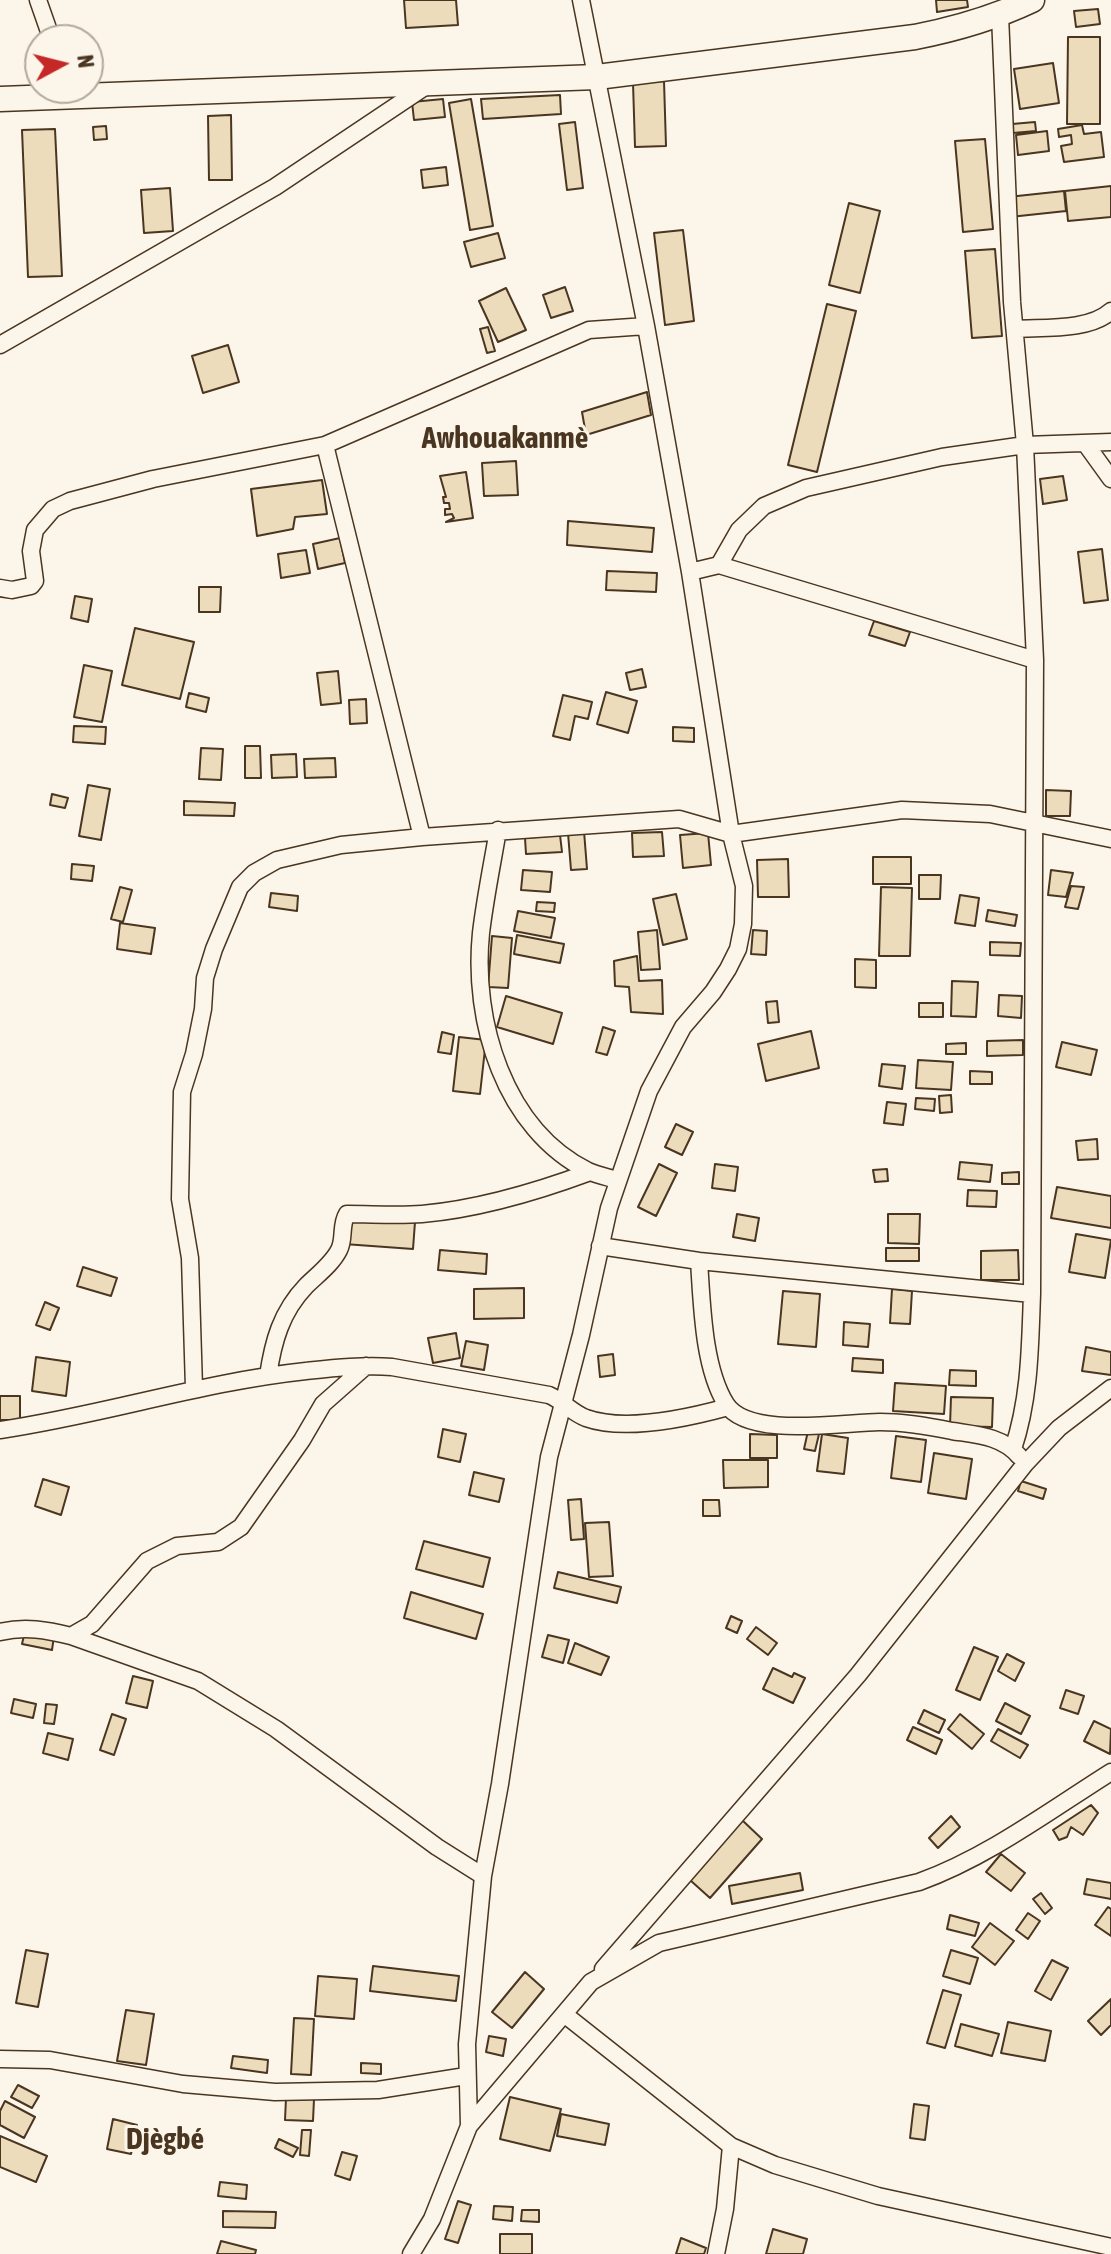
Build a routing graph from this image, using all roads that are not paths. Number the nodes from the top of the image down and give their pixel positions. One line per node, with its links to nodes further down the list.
1 (38, 0): 5 (street)
2 (581, 0): 6 (street)
3 (1032, 0): 4 (main road)
4 (1000, 15): 6 (main road); 13 (street)
5 (46, 24)
6 (597, 77): 7 (main road); 12 (street)
7 (433, 81): 8 (main road); 14 (street)
8 (104, 91)
9 (24, 97): 10 (main road)
10 (0, 99)
11 (1111, 311): 13 (street)
12 (646, 326): 17 (street); 21 (street)
13 (1015, 329): 18 (street)
14 (0, 345)
15 (1111, 442): 16 (street)
16 (1085, 443): 18 (street); 19 (street)
17 (325, 445): 22 (street); 27 (street)
18 (1025, 445): 20 (street); 23 (street)
19 (1111, 479)
20 (719, 565): 21 (street); 23 (street)
21 (690, 572): 26 (street)
22 (0, 588)
23 (1035, 660): 24 (street)
24 (1036, 824): 26 (street); 28 (street); 33 (street)
25 (498, 830): 26 (street); 27 (street); 29 (street)
26 (731, 834): 30 (street)
27 (422, 837): 36 (street)
28 (1111, 839)
29 (590, 1172): 30 (street); 35 (street)
30 (617, 1180): 31 (street)
31 (600, 1246): 32 (street); 38 (street)
32 (699, 1261): 33 (street); 39 (street)
33 (1032, 1294): 41 (street)
34 (367, 1365): 35 (street); 38 (street); 44 (street)
35 (268, 1376): 36 (street)
36 (194, 1388): 40 (street)
37 (1111, 1388): 42 (street)
38 (564, 1401): 39 (street); 46 (street)
39 (728, 1407): 41 (street)
40 (0, 1430)
41 (1013, 1449): 42 (street)
42 (1025, 1464): 47 (street)
43 (0, 1632): 44 (street)
44 (71, 1636): 46 (street)
45 (1111, 1772): 47 (street)
46 (483, 1876): 50 (street)
47 (591, 1982): 48 (street)
48 (564, 2014): 51 (street); 52 (street)
49 (0, 2059): 50 (street)
50 (466, 2076): 51 (street)
51 (469, 2126): 54 (street)
52 (731, 2146): 53 (street); 55 (street)
53 (1111, 2247)
54 (411, 2254)
55 (716, 2254)

